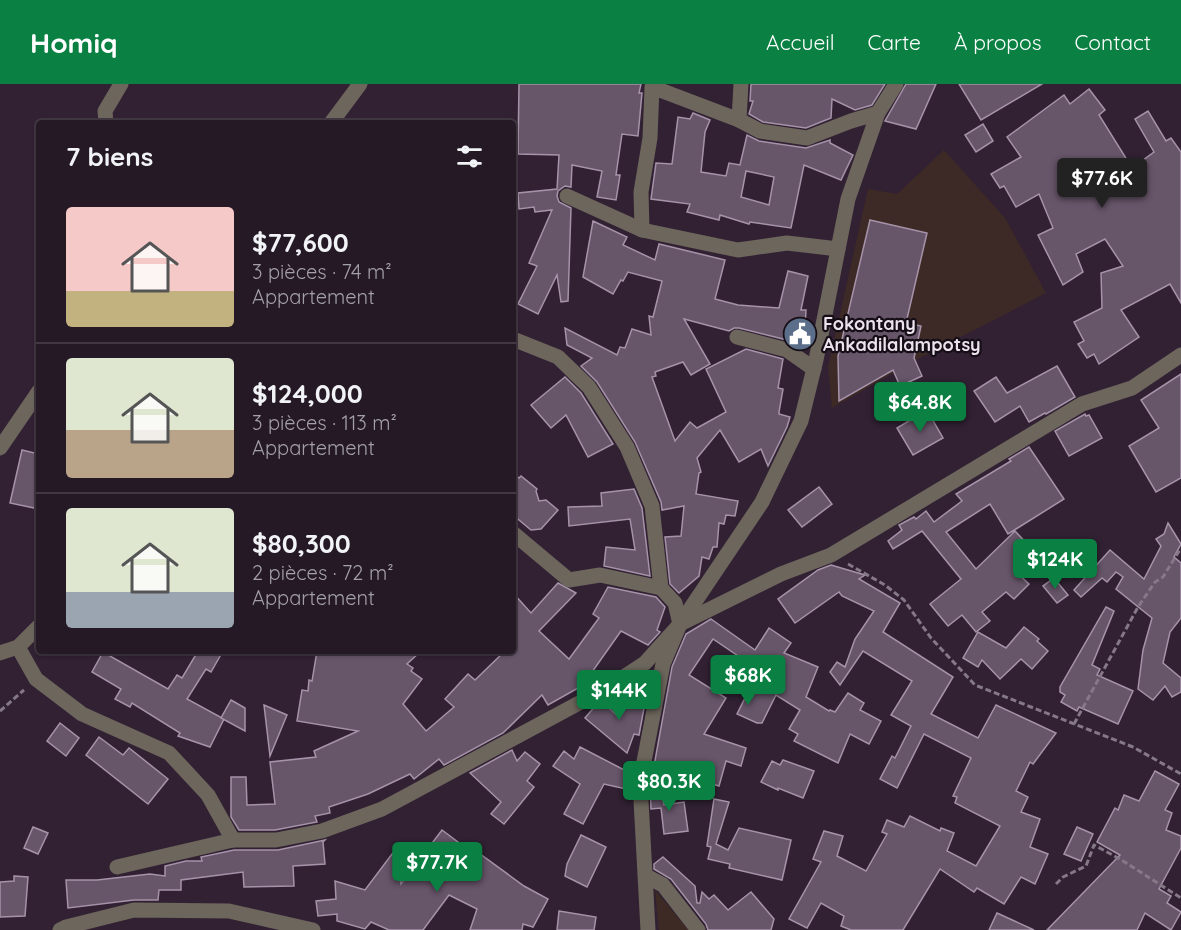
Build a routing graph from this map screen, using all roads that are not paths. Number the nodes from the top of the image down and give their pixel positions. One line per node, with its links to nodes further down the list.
1 (121, 84): 6 (street)
2 (360, 84): 7 (street)
3 (741, 84): 8 (street)
4 (896, 84): 5 (street)
5 (878, 113): 8 (street); 11 (street)
6 (106, 120)
7 (333, 120)
8 (740, 120): 10 (street)
9 (567, 196): 10 (street)
10 (642, 230): 11 (street)
11 (838, 249): 15 (street)
12 (737, 337): 15 (street)
13 (516, 340): 19 (street)
14 (1181, 355): 20 (street)
15 (814, 369): 20 (street)
16 (36, 394): 17 (street)
17 (0, 448)
18 (516, 536): 19 (street)
19 (661, 588): 20 (street)
20 (680, 624): 24 (street); 26 (street)
21 (36, 629): 22 (street)
22 (18, 647): 23 (street); 24 (street)
23 (0, 653)
24 (233, 840): 25 (street)
25 (117, 867)
26 (646, 876): 29 (street); 30 (street)
27 (60, 930): 28 (street)
28 (313, 930)
29 (648, 930)
30 (698, 930)

